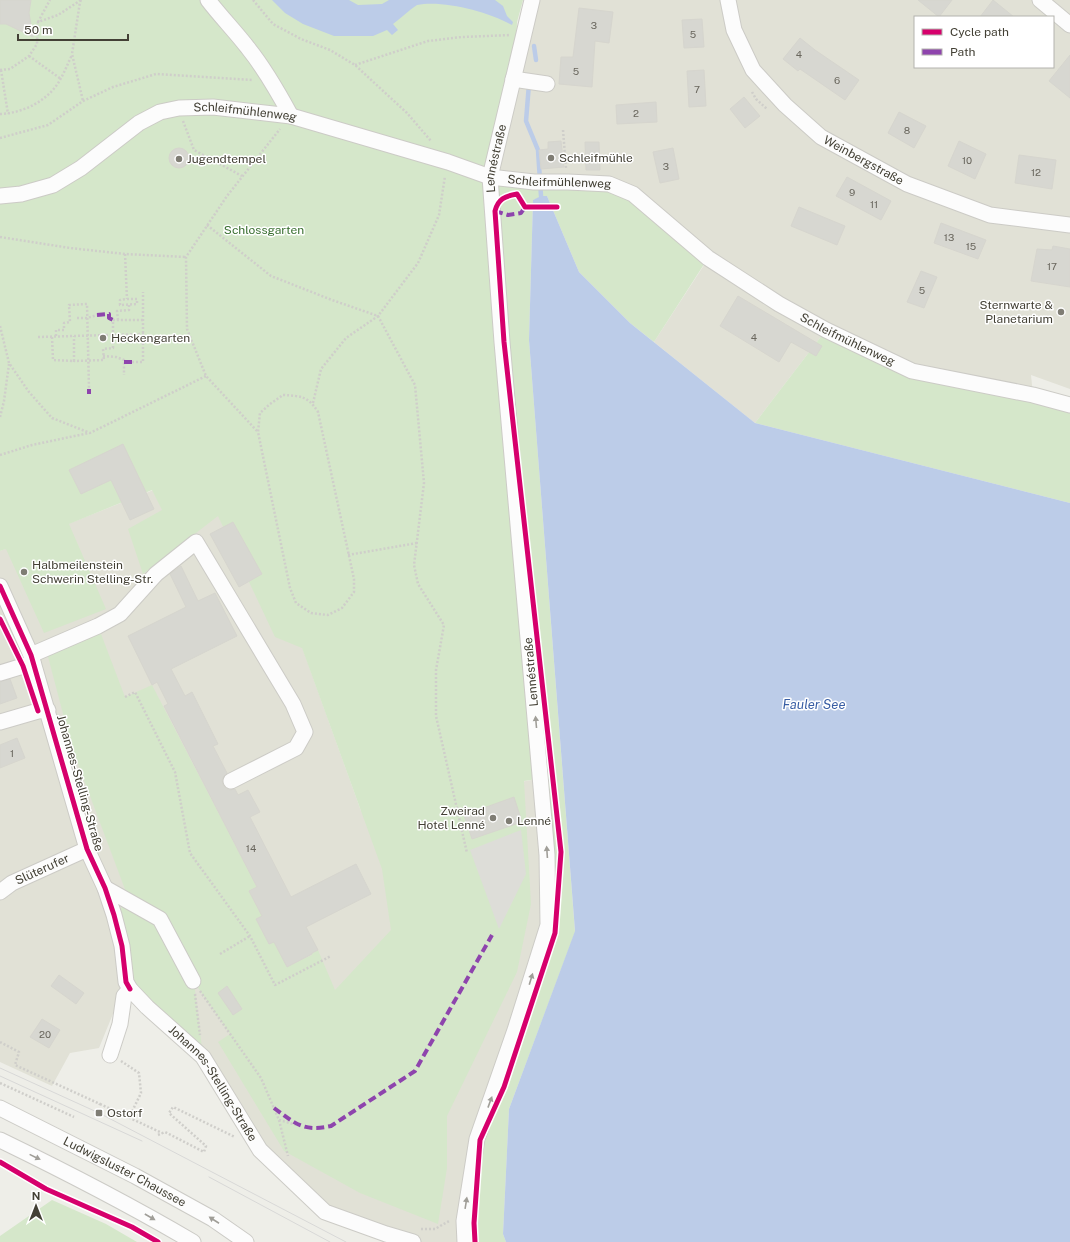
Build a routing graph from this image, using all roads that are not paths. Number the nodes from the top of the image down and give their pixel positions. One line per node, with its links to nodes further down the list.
1 (208, 0): 6 (street)
2 (532, 0): 7 (street, Lennéstraße)
3 (728, 0): 9 (street, Weinbergstraße)
4 (1050, 3): 5 (street)
5 (1070, 25)
6 (290, 116): 7 (street, Schleifmühlenweg); 8 (street, Schleifmühlenweg)
7 (490, 177): 10 (street, Schleifmühlenweg); 28 (street, Lennéstraße, one-way to 7)
8 (0, 196)
9 (1070, 225)
10 (1070, 405)
11 (0, 586): 12 (street, Johannes-Stelling-Straße)
12 (32, 659): 13 (street); 14 (street, Johannes-Stelling-Straße); 16 (street)
13 (0, 673)
14 (48, 710): 15 (street); 17 (street, Johannes-Stelling-Straße)
15 (0, 722)
16 (231, 781)
17 (87, 849): 18 (street, Johannes-Stelling-Straße); 19 (street, Slüterufer)
18 (105, 888): 20 (street); 21 (street, Johannes-Stelling-Straße)
19 (0, 892)
20 (193, 981)
21 (130, 989): 22 (street); 25 (street, Johannes-Stelling-Straße)
22 (110, 1054)
23 (0, 1108): 27 (street, Ludwigsluster Chaussee, one-way to 23)
24 (0, 1140): 26 (street, one-way to 26)
25 (416, 1235)
26 (194, 1242)
27 (246, 1242)
28 (465, 1242)

